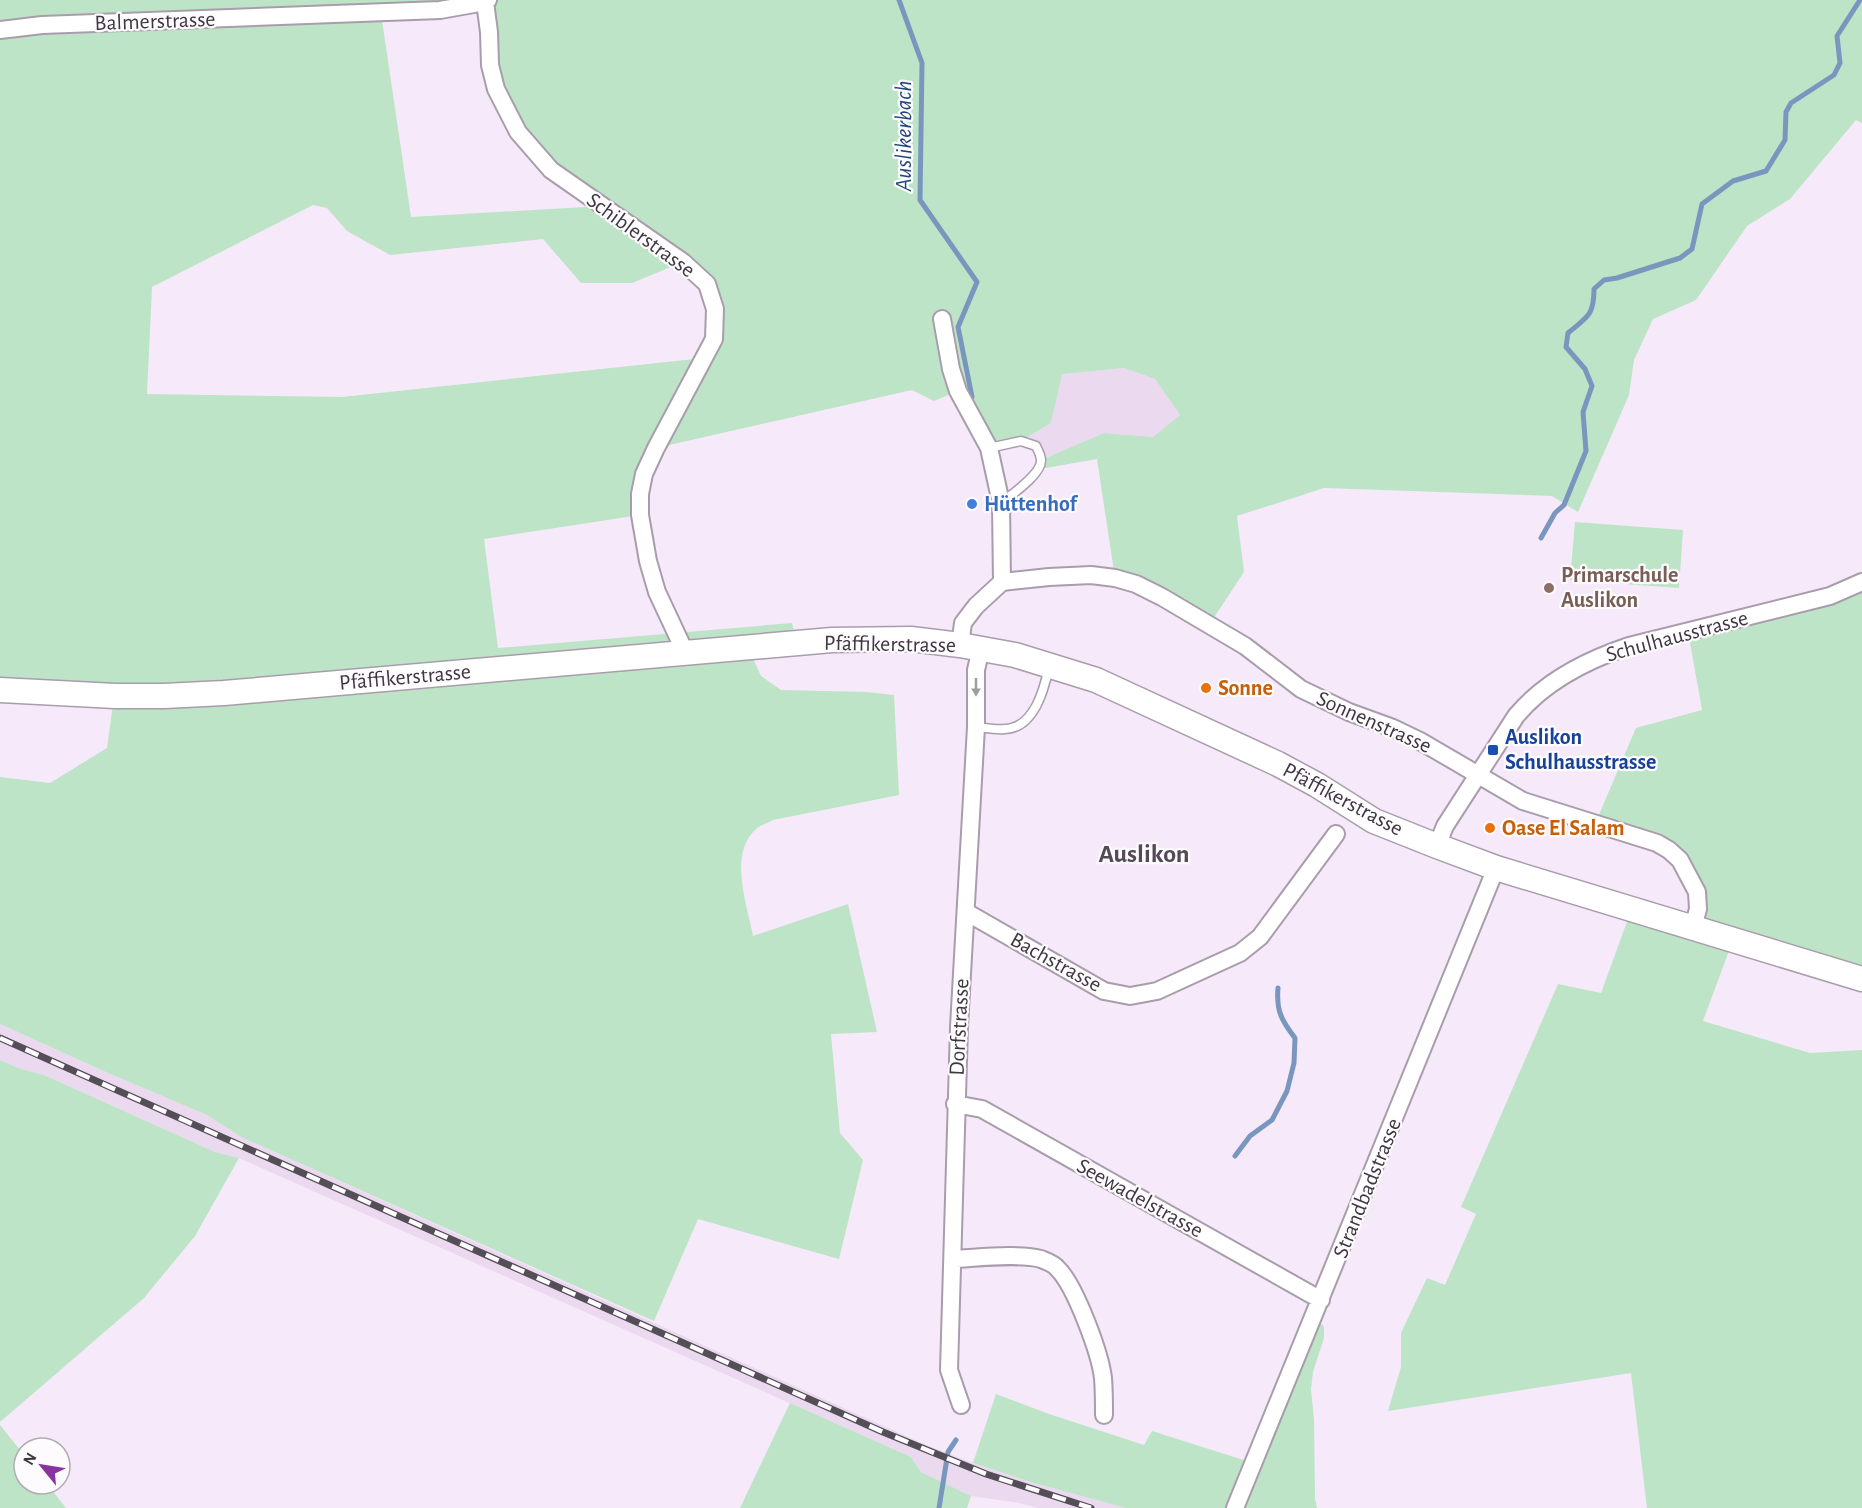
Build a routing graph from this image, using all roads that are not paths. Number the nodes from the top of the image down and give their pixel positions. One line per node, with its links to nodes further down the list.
1 (486, 1): 2 (street, Balmerstrasse); 9 (street, Schiblerstrasse)
2 (0, 30)
3 (942, 319): 4 (street)
4 (989, 448): 5 (street); 5 (lane)
5 (1001, 503): 6 (street)
6 (1002, 582): 8 (street, Dorfstrasse); 13 (street, Sonnenstrasse)
7 (1862, 582): 13 (street, Schulhausstrasse)
8 (970, 646): 9 (main road, Pfäffikerstrasse); 10 (main road, Pfäffikerstrasse); 12 (street, Dorfstrasse, one-way to 12)
9 (685, 652): 11 (main road, Pfäffikerstrasse)
10 (1050, 664): 12 (lane); 15 (main road, Pfäffikerstrasse)
11 (0, 690)
12 (976, 727): 17 (street, Dorfstrasse)
13 (1478, 774): 15 (street, Schulhausstrasse); 18 (street, Sonnenstrasse)
14 (1336, 834): 17 (street, Bachstrasse)
15 (1437, 846): 16 (main road, Pfäffikerstrasse)
16 (1496, 868): 18 (main road, Pfäffikerstrasse); 22 (street, Strandbadstrasse)
17 (966, 912): 20 (street, Dorfstrasse)
18 (1693, 928): 19 (main road, Pfäffikerstrasse)
19 (1862, 979)
20 (956, 1104): 21 (street, Dorfstrasse); 22 (street, Seewadelstrasse)
21 (953, 1259): 23 (street, Dorfstrasse); 24 (street)
22 (1321, 1300): 25 (street, Strandbadstrasse)
23 (961, 1405)
24 (1104, 1416)
25 (1235, 1508)

